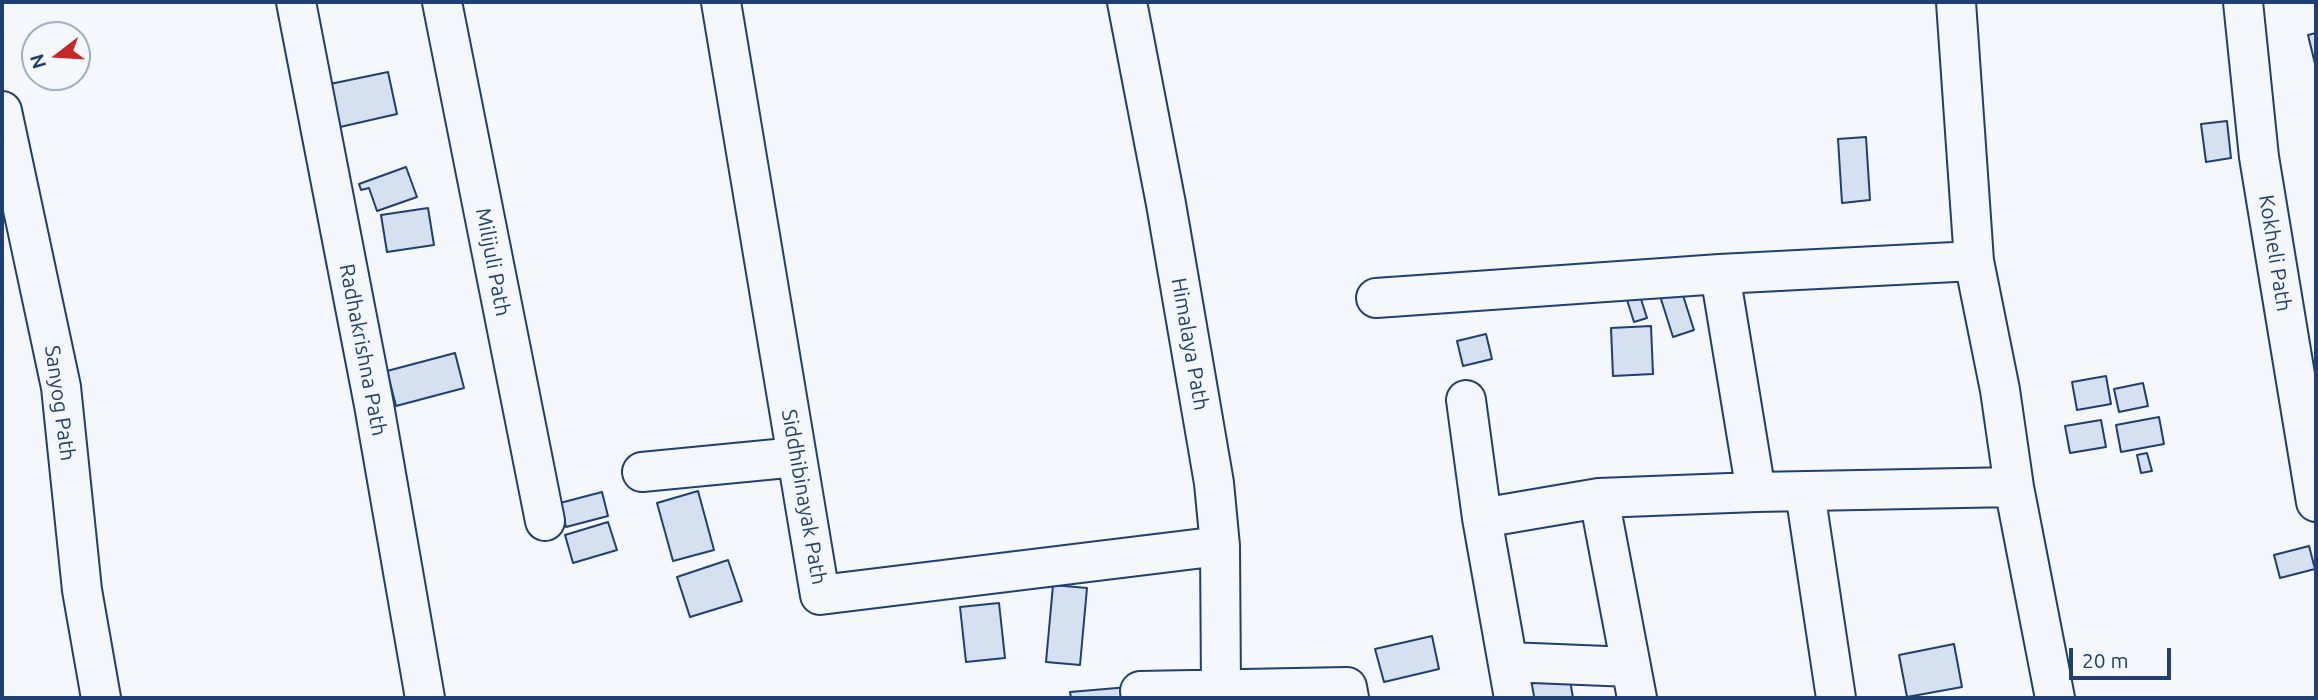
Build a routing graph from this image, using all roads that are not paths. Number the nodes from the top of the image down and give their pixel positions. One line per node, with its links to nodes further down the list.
1 (296, 2): 26 (street, Radhakrishna Path)
2 (442, 2): 20 (street, Milijuli Path)
3 (721, 2): 12 (street, Siddhibinayak Path)
4 (1127, 2): 21 (street, Himalaya Path)
5 (1956, 2): 8 (street)
6 (2243, 2): 18 (street, Kokheli Path)
7 (2, 111): 25 (street, Sanyog Path)
8 (1974, 261): 9 (street); 14 (street)
9 (1720, 274): 10 (street); 15 (street)
10 (1376, 298)
11 (1466, 400): 19 (street)
12 (797, 457): 13 (street); 21 (street, Siddhibinayak Path)
13 (642, 472)
14 (2014, 487): 16 (street); 30 (street)
15 (1756, 492): 16 (street); 17 (street)
16 (1805, 492): 29 (street)
17 (1599, 498): 19 (street); 23 (street)
18 (2316, 502)
19 (1482, 518): 22 (street)
20 (545, 521)
21 (1220, 546): 24 (street, Himalaya Path)
22 (1511, 680): 23 (street)
23 (1634, 682)
24 (1221, 690): 27 (street); 28 (street)
25 (101, 698)
26 (425, 698)
27 (1141, 698)
28 (1349, 698)
29 (1836, 698)
30 (2055, 698)

